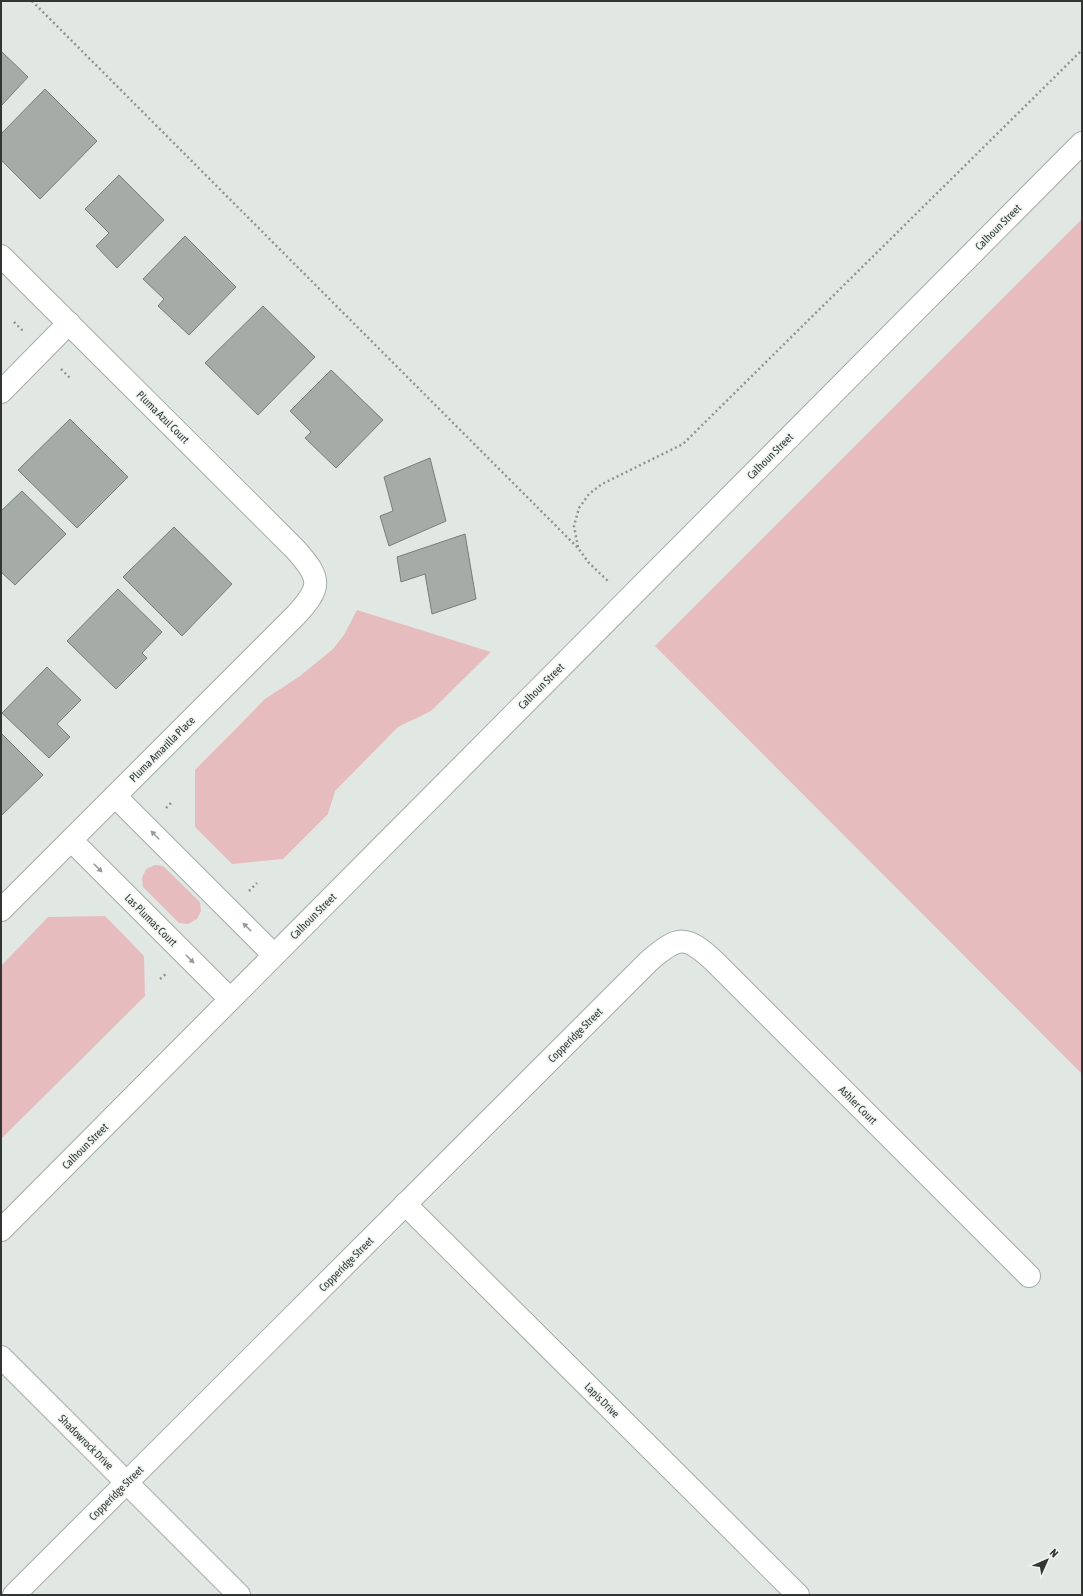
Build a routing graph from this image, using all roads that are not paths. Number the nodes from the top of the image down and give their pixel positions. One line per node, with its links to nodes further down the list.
1 (1082, 143): 10 (street, Calhoun Street)
2 (1, 256): 3 (street, Pluma Azul Court)
3 (69, 323): 4 (street); 5 (street, Pluma Azul Court)
4 (1, 392)
5 (316, 583): 6 (street, Pluma Amarilla Place)
6 (115, 796): 7 (street, Pluma Amarilla Place); 10 (street, one-way to 6)
7 (71, 840): 8 (street, Pluma Amarilla Place); 11 (street, Las Plumas Court, one-way to 11)
8 (1, 910)
9 (682, 940): 12 (street, Copperidge Street); 14 (street, Ashler Court)
10 (274, 955): 11 (street, Calhoun Street)
11 (230, 999): 13 (street, Calhoun Street)
12 (406, 1204): 16 (street, Copperidge Street); 19 (street, Lapis Drive)
13 (1, 1230)
14 (1029, 1276)
15 (1, 1357): 16 (street, Shadowrock Drive)
16 (126, 1483): 17 (street, Copperidge Street); 18 (street, Shadowrock Drive)
17 (14, 1595)
18 (239, 1595)
19 (798, 1595)

